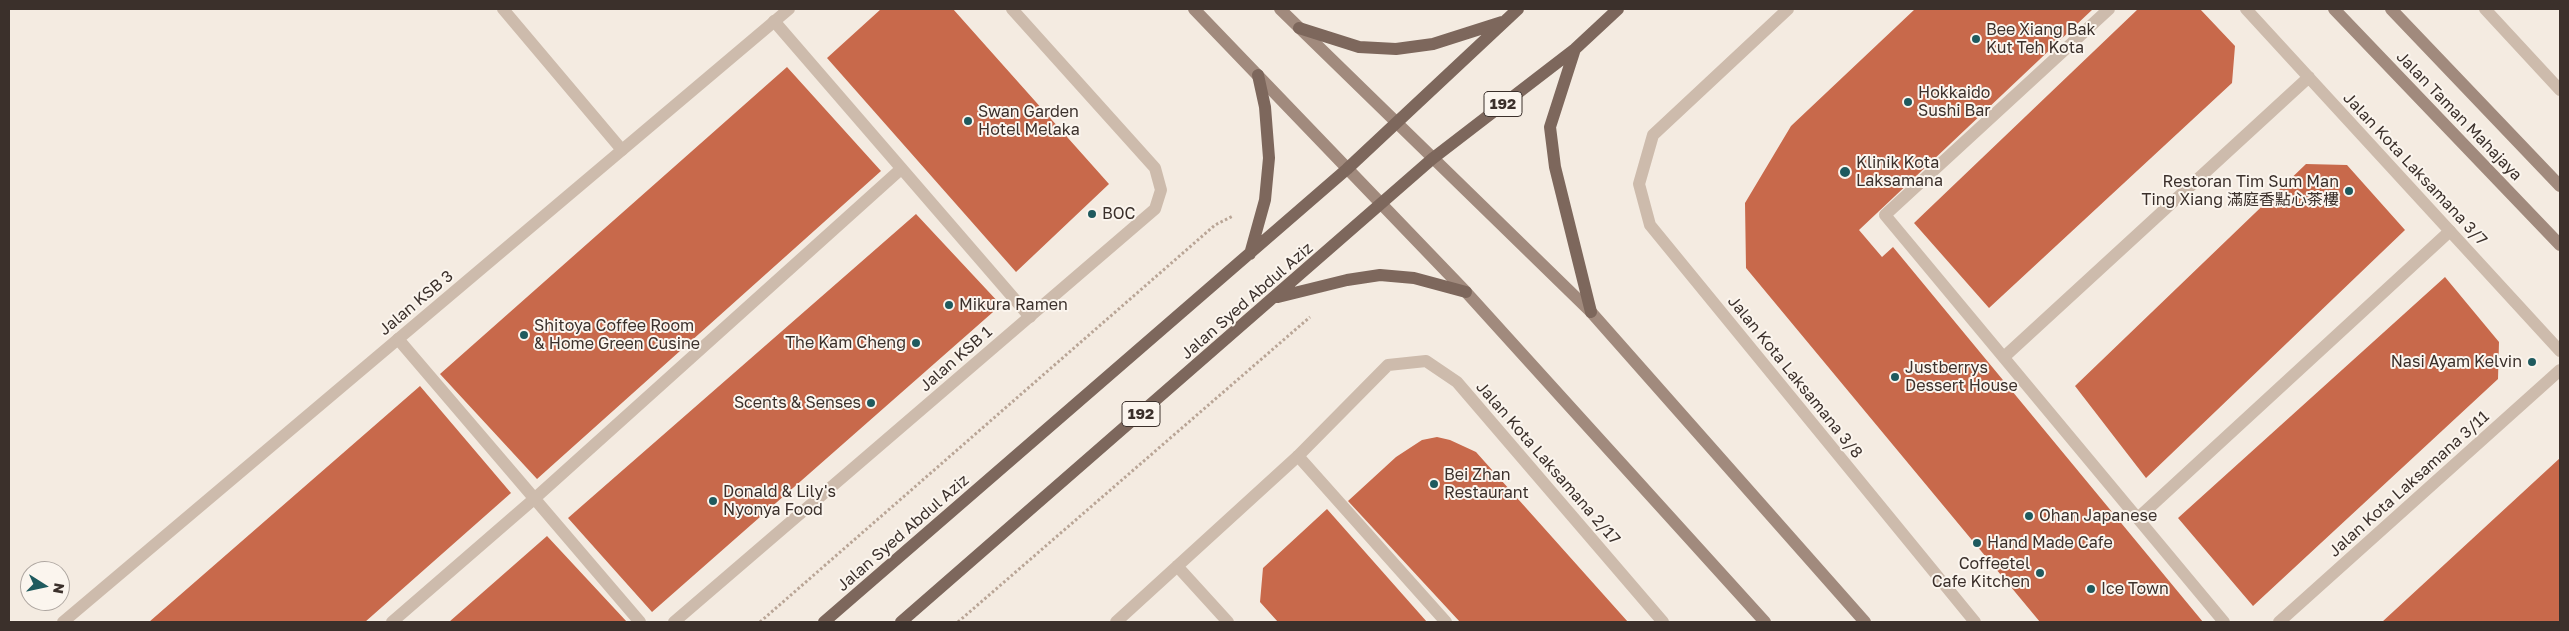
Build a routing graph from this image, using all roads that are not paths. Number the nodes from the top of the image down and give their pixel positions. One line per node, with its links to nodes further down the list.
1 (503, 9): 22 (street)
2 (789, 9): 15 (street, Jalan KSB 3)
3 (1012, 9): 34 (street, Jalan KSB 1)
4 (1194, 9): 18 (main road)
5 (1280, 9): 16 (main road)
6 (1518, 9): 14 (main road, Jalan Syed Abdul Aziz)
7 (1618, 9): 17 (main road, Jalan Syed Abdul Aziz / 192)
8 (1788, 9): 55 (street, Jalan Kota Laksamana 3/8)
9 (2109, 9): 37 (street)
10 (2246, 9): 19 (street, Jalan Kota Laksamana 3/7)
11 (2334, 9): 29 (main road, Jalan Taman Mahajaya)
12 (2391, 9): 26 (main road, Jalan Taman Mahajaya)
13 (2485, 9): 20 (street)
14 (1505, 20): 16 (main road); 21 (main road, Jalan Syed Abdul Aziz)
15 (774, 21): 22 (street, Jalan KSB 3); 24 (street)
16 (1299, 28): 21 (main road)
17 (1574, 49): 23 (main road, Jalan Syed Abdul Aziz / 192); 33 (main road)
18 (1258, 75): 25 (main road); 30 (main road)
19 (2309, 77): 28 (street, Jalan Kota Laksamana 3/7); 37 (street)
20 (2560, 90)
21 (1396, 121): 23 (main road); 25 (main road, Jalan Syed Abdul Aziz)
22 (622, 150): 35 (street, Jalan KSB 3)
23 (1432, 159): 27 (main road, Jalan Syed Abdul Aziz / 192); 33 (main road)
24 (901, 168): 34 (street); 40 (street)
25 (1347, 169): 27 (main road); 30 (main road, Jalan Syed Abdul Aziz)
26 (2560, 186)
27 (1381, 205): 31 (main road); 32 (main road, Jalan Syed Abdul Aziz / 192)
28 (2450, 231): 36 (street, Jalan Kota Laksamana 3/7); 41 (street)
29 (2560, 245)
30 (1250, 254): 47 (main road, Jalan Syed Abdul Aziz)
31 (1466, 292): 32 (main road); 53 (main road)
32 (1274, 298): 48 (main road, Jalan Syed Abdul Aziz / 192)
33 (1591, 312): 54 (main road)
34 (1030, 317): 46 (street, Jalan KSB 1)
35 (398, 339): 40 (street); 43 (street, Jalan KSB 3)
36 (2560, 351)
37 (2004, 357): 41 (street)
38 (2560, 370): 57 (street, Jalan Kota Laksamana 3/11)
39 (1298, 456): 42 (street); 51 (street); 52 (street, Jalan Kota Laksamana 2/17)
40 (534, 498): 44 (street); 45 (street)
41 (2138, 518): 56 (street)
42 (1177, 566): 49 (street); 50 (street)
43 (63, 622)
44 (392, 622)
45 (640, 622)
46 (674, 622)
47 (824, 622)
48 (901, 622)
49 (1116, 622)
50 (1228, 622)
51 (1446, 622)
52 (1663, 622)
53 (1765, 622)
54 (1865, 622)
55 (1975, 622)
56 (2224, 622)
57 (2279, 622)

